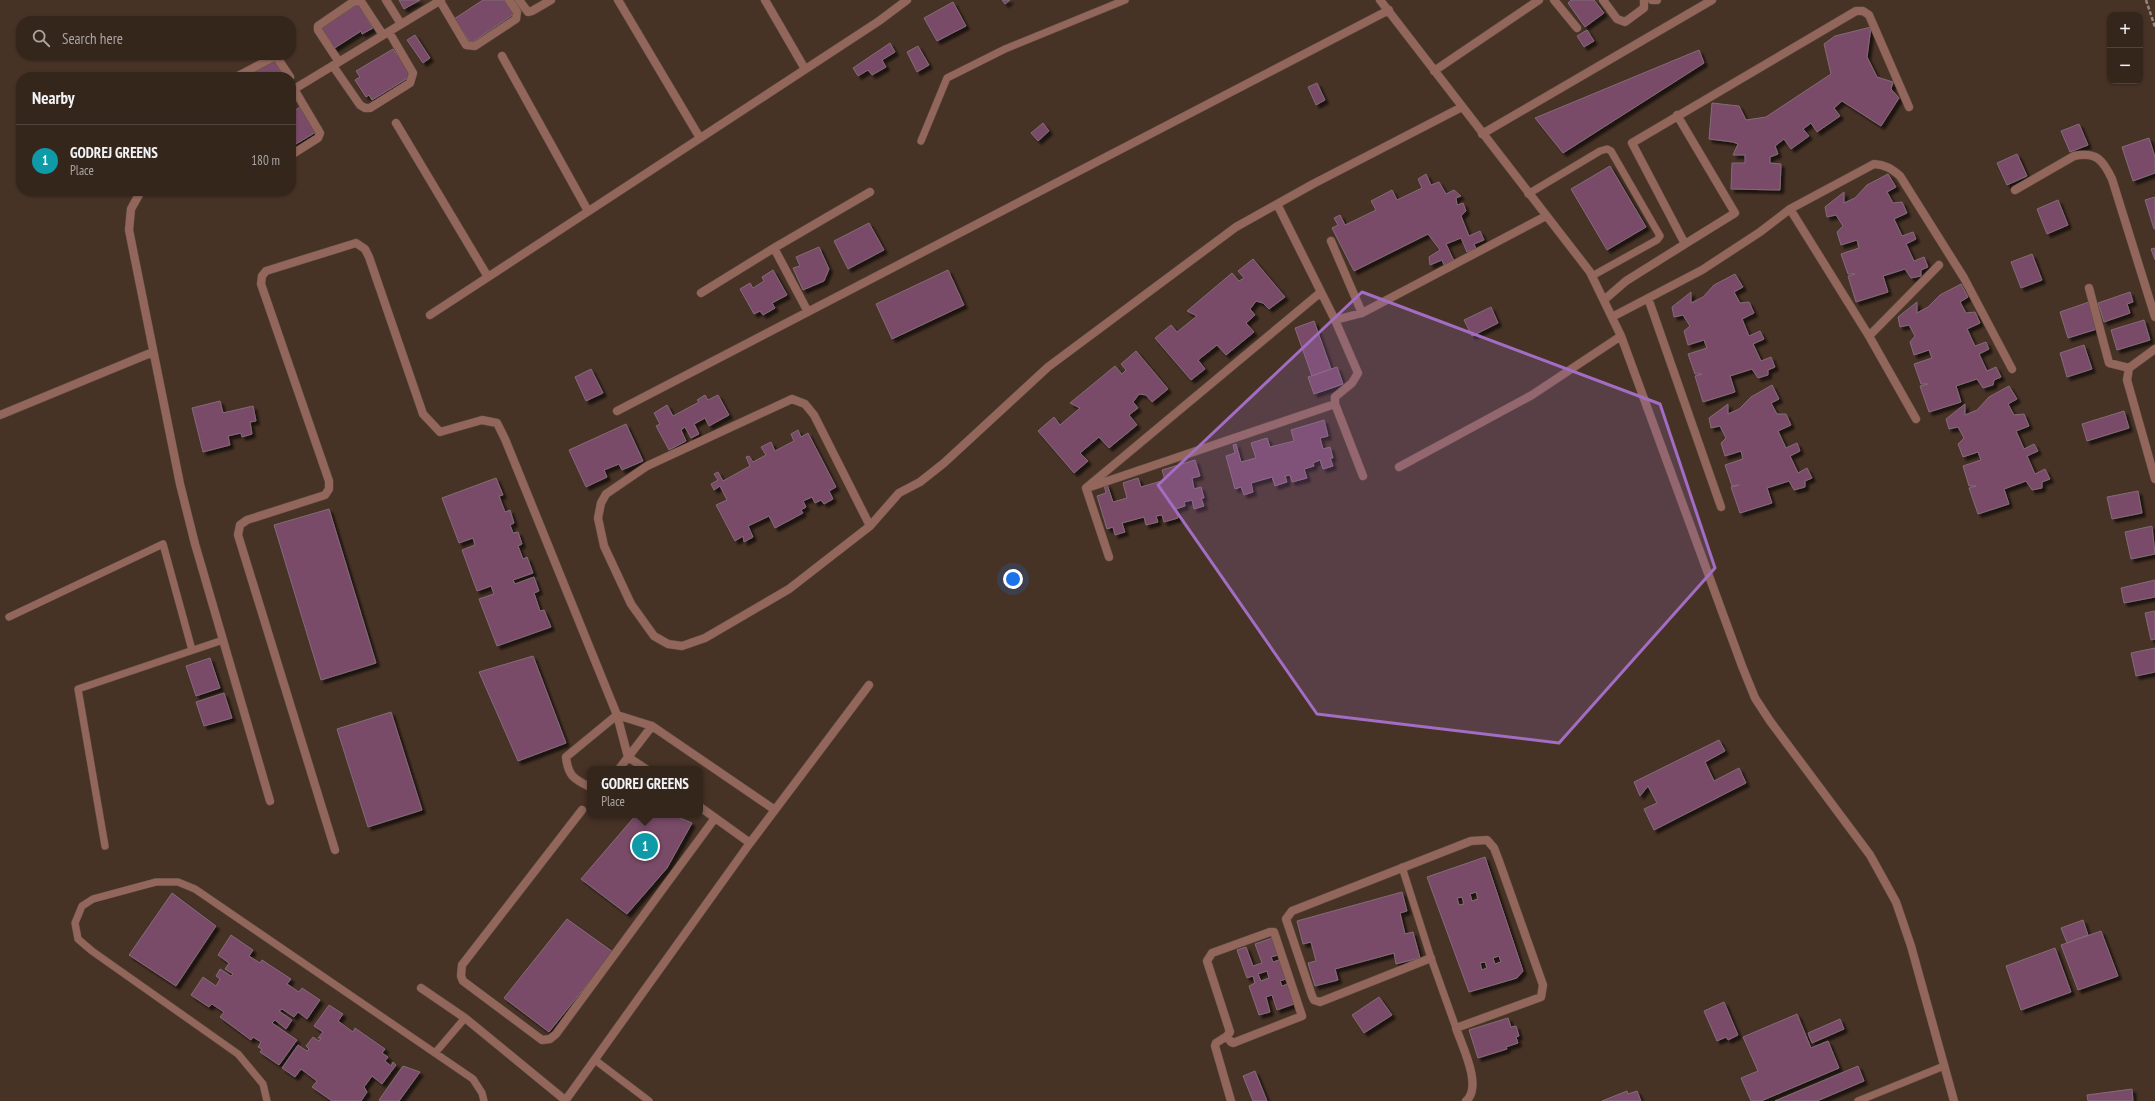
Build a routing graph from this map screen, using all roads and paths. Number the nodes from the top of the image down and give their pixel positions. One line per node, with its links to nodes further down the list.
1 (386, 0): 20 (street)
2 (440, 0): 3 (street); 20 (street)
3 (509, 0)
4 (519, 0): 5 (street)
5 (551, 0)
6 (618, 0): 39 (street)
7 (765, 0): 28 (street)
8 (1125, 0): 40 (lane)
9 (1380, 0): 19 (street)
10 (1539, 0): 29 (street)
11 (1554, 0): 22 (street)
12 (1602, 0): 13 (street)
13 (1644, 0)
14 (1652, 0): 15 (street)
15 (1657, 0)
16 (1712, 0): 38 (street)
17 (2146, 0): 21 (path)
18 (902, 1): 28 (street)
19 (1389, 10): 29 (street); 61 (street)
20 (401, 24): 23 (street)
21 (2155, 27)
22 (1577, 28)
23 (386, 33): 27 (street); 27 (street); 27 (street)
24 (502, 56): 48 (street)
25 (268, 60): 30 (street)
26 (279, 60): 31 (street)
27 (336, 64): 32 (street)
28 (804, 69): 39 (street)
29 (1434, 71): 34 (street)
30 (246, 72)
31 (287, 72)
32 (296, 88)
33 (296, 92): 41 (street)
34 (1462, 107): 38 (street); 46 (street)
35 (1909, 107): 36 (street)
36 (1677, 115): 51 (street); 51 (street)
37 (396, 123): 55 (street)
38 (1482, 134): 44 (street)
39 (700, 138): 48 (street)
40 (921, 141)
41 (296, 152)
42 (2015, 190): 65 (street)
43 (870, 192): 52 (street)
44 (1528, 194): 49 (street); 54 (lane)
45 (138, 196): 70 (street)
46 (1277, 204): 57 (street); 82 (street)
47 (1790, 209): 59 (street); 68 (street); 72 (street)
48 (588, 211): 55 (street)
49 (1546, 216): 54 (street); 62 (street)
50 (1331, 241): 62 (street)
51 (1685, 244): 60 (street)
52 (774, 248): 58 (street); 61 (street)
53 (1939, 265): 68 (street)
54 (1592, 276): 60 (street)
55 (488, 277): 63 (street)
56 (2089, 288): 71 (street)
57 (1321, 292): 66 (street); 80 (street)
58 (701, 293)
59 (1648, 298): 64 (street); 81 (street)
60 (1604, 300): 64 (street)
61 (808, 312): 74 (street)
62 (1362, 312): 66 (street)
63 (430, 315)
64 (1612, 317): 67 (street)
65 (2155, 317)
66 (1336, 320): 73 (street)
67 (1621, 336): 77 (street); 110 (street)
68 (1869, 336): 76 (street)
69 (2155, 349): 71 (street)
70 (153, 352): 75 (street); 85 (street)
71 (2129, 368): 79 (street)
72 (2012, 369)
73 (1336, 404): 78 (street); 80 (street)
74 (617, 411)
75 (0, 415)
76 (1916, 419)
77 (1399, 467)
78 (1363, 476)
79 (2155, 479)
80 (1086, 488): 83 (street)
81 (1721, 507)
82 (870, 526): 82 (street)
83 (1109, 557)
84 (9, 617): 86 (lane)
85 (223, 640): 86 (lane); 94 (street)
86 (192, 650): 100 (lane)
87 (869, 685): 97 (street)
88 (617, 715): 89 (street); 90 (street); 93 (street); 101 (street)
89 (652, 726): 90 (street); 97 (street)
90 (628, 756): 91 (street); 92 (street)
91 (621, 766)
92 (642, 766)
93 (587, 786)
94 (270, 801)
95 (703, 809): 98 (street)
96 (582, 810): 98 (street)
97 (775, 810): 99 (street)
98 (715, 818): 99 (street)
99 (750, 843): 109 (street)
100 (105, 846)
101 (335, 850)
102 (1402, 867): 103 (lane); 103 (street); 106 (street)
103 (1431, 958): 106 (lane)
104 (421, 988): 105 (street)
105 (465, 1018): 108 (lane); 113 (street)
106 (1456, 1028): 116 (street)
107 (1227, 1036): 107 (street); 115 (street)
108 (435, 1053): 111 (lane); 112 (lane)
109 (595, 1060): 113 (street); 114 (lane)
110 (1944, 1066): 117 (lane); 118 (street)
111 (267, 1101)
112 (484, 1101)
113 (565, 1101)
114 (648, 1101)
115 (1231, 1101)
116 (1466, 1101)
117 (1858, 1101)
118 (1954, 1101)

